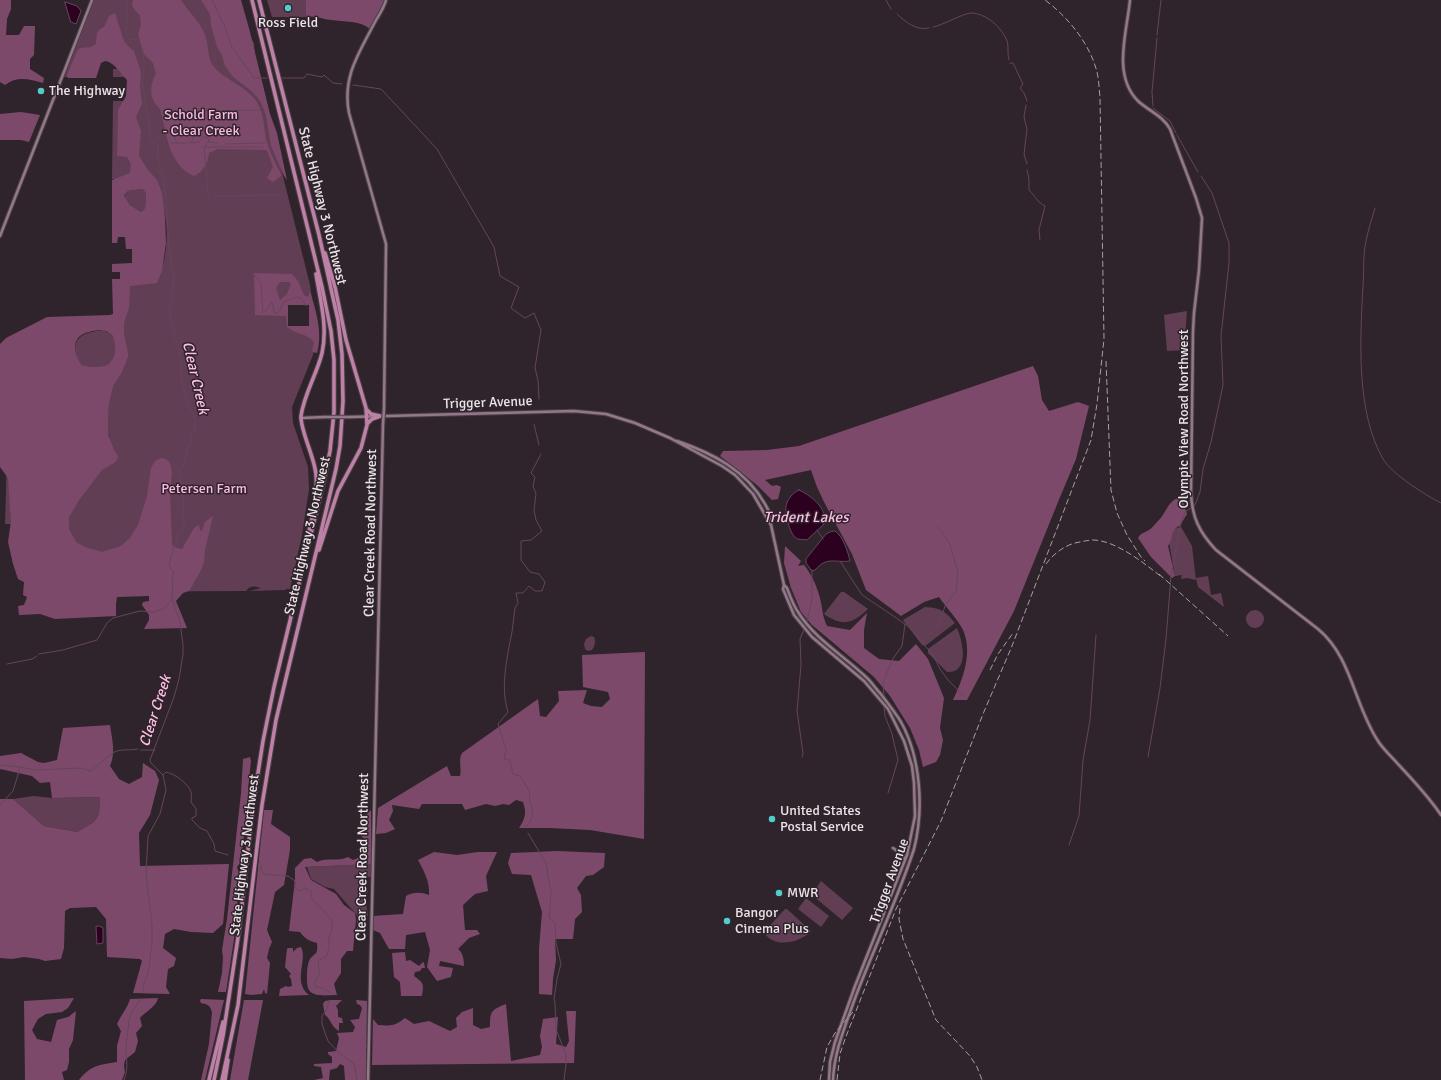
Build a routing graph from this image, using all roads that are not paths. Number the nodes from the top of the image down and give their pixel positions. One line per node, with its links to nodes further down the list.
1 (92, 0): 7 (main road)
2 (252, 0): 8 (highway, State Highway 3 Northwest)
3 (259, 0): 6 (highway, State Highway 3 Northwest)
4 (386, 0): 30 (main road, Clear Creek Road Northwest, bridge)
5 (1130, 0): 21 (main road, Olympic View Road Northwest)
6 (319, 235): 9 (highway); 18 (highway, State Highway 3 Northwest)
7 (0, 236)
8 (312, 250): 12 (highway); 20 (highway, State Highway 3 Northwest)
9 (366, 408): 10 (highway); 11 (highway)
10 (367, 416): 11 (main road, Trigger Avenue); 12 (main road, Trigger Avenue, bridge); 13 (highway)
11 (380, 416): 13 (highway); 14 (main road, Trigger Avenue)
12 (301, 418): 20 (highway)
13 (367, 425): 18 (highway)
14 (670, 438): 15 (main road, Trigger Avenue); 16 (main road, Trigger Avenue)
15 (716, 457): 16 (main road); 17 (main road, Trigger Avenue)
16 (713, 462): 17 (main road, Trigger Avenue)
17 (771, 525): 19 (main road, Trigger Avenue)
18 (312, 570): 25 (highway, State Highway 3 Northwest)
19 (784, 585): 23 (main road, Trigger Avenue); 32 (main road, Trigger Avenue)
20 (298, 589): 24 (highway, State Highway 3 Northwest)
21 (1441, 815)
22 (893, 848): 23 (main road)
23 (905, 860): 31 (main road, Trigger Avenue)
24 (229, 1000): 26 (highway); 27 (highway, State Highway 3 Northwest)
25 (234, 1024): 28 (highway, State Highway 3 Northwest); 29 (highway)
26 (209, 1080)
27 (214, 1080)
28 (222, 1080)
29 (225, 1080)
30 (368, 1080)
31 (829, 1080)
32 (834, 1080)

